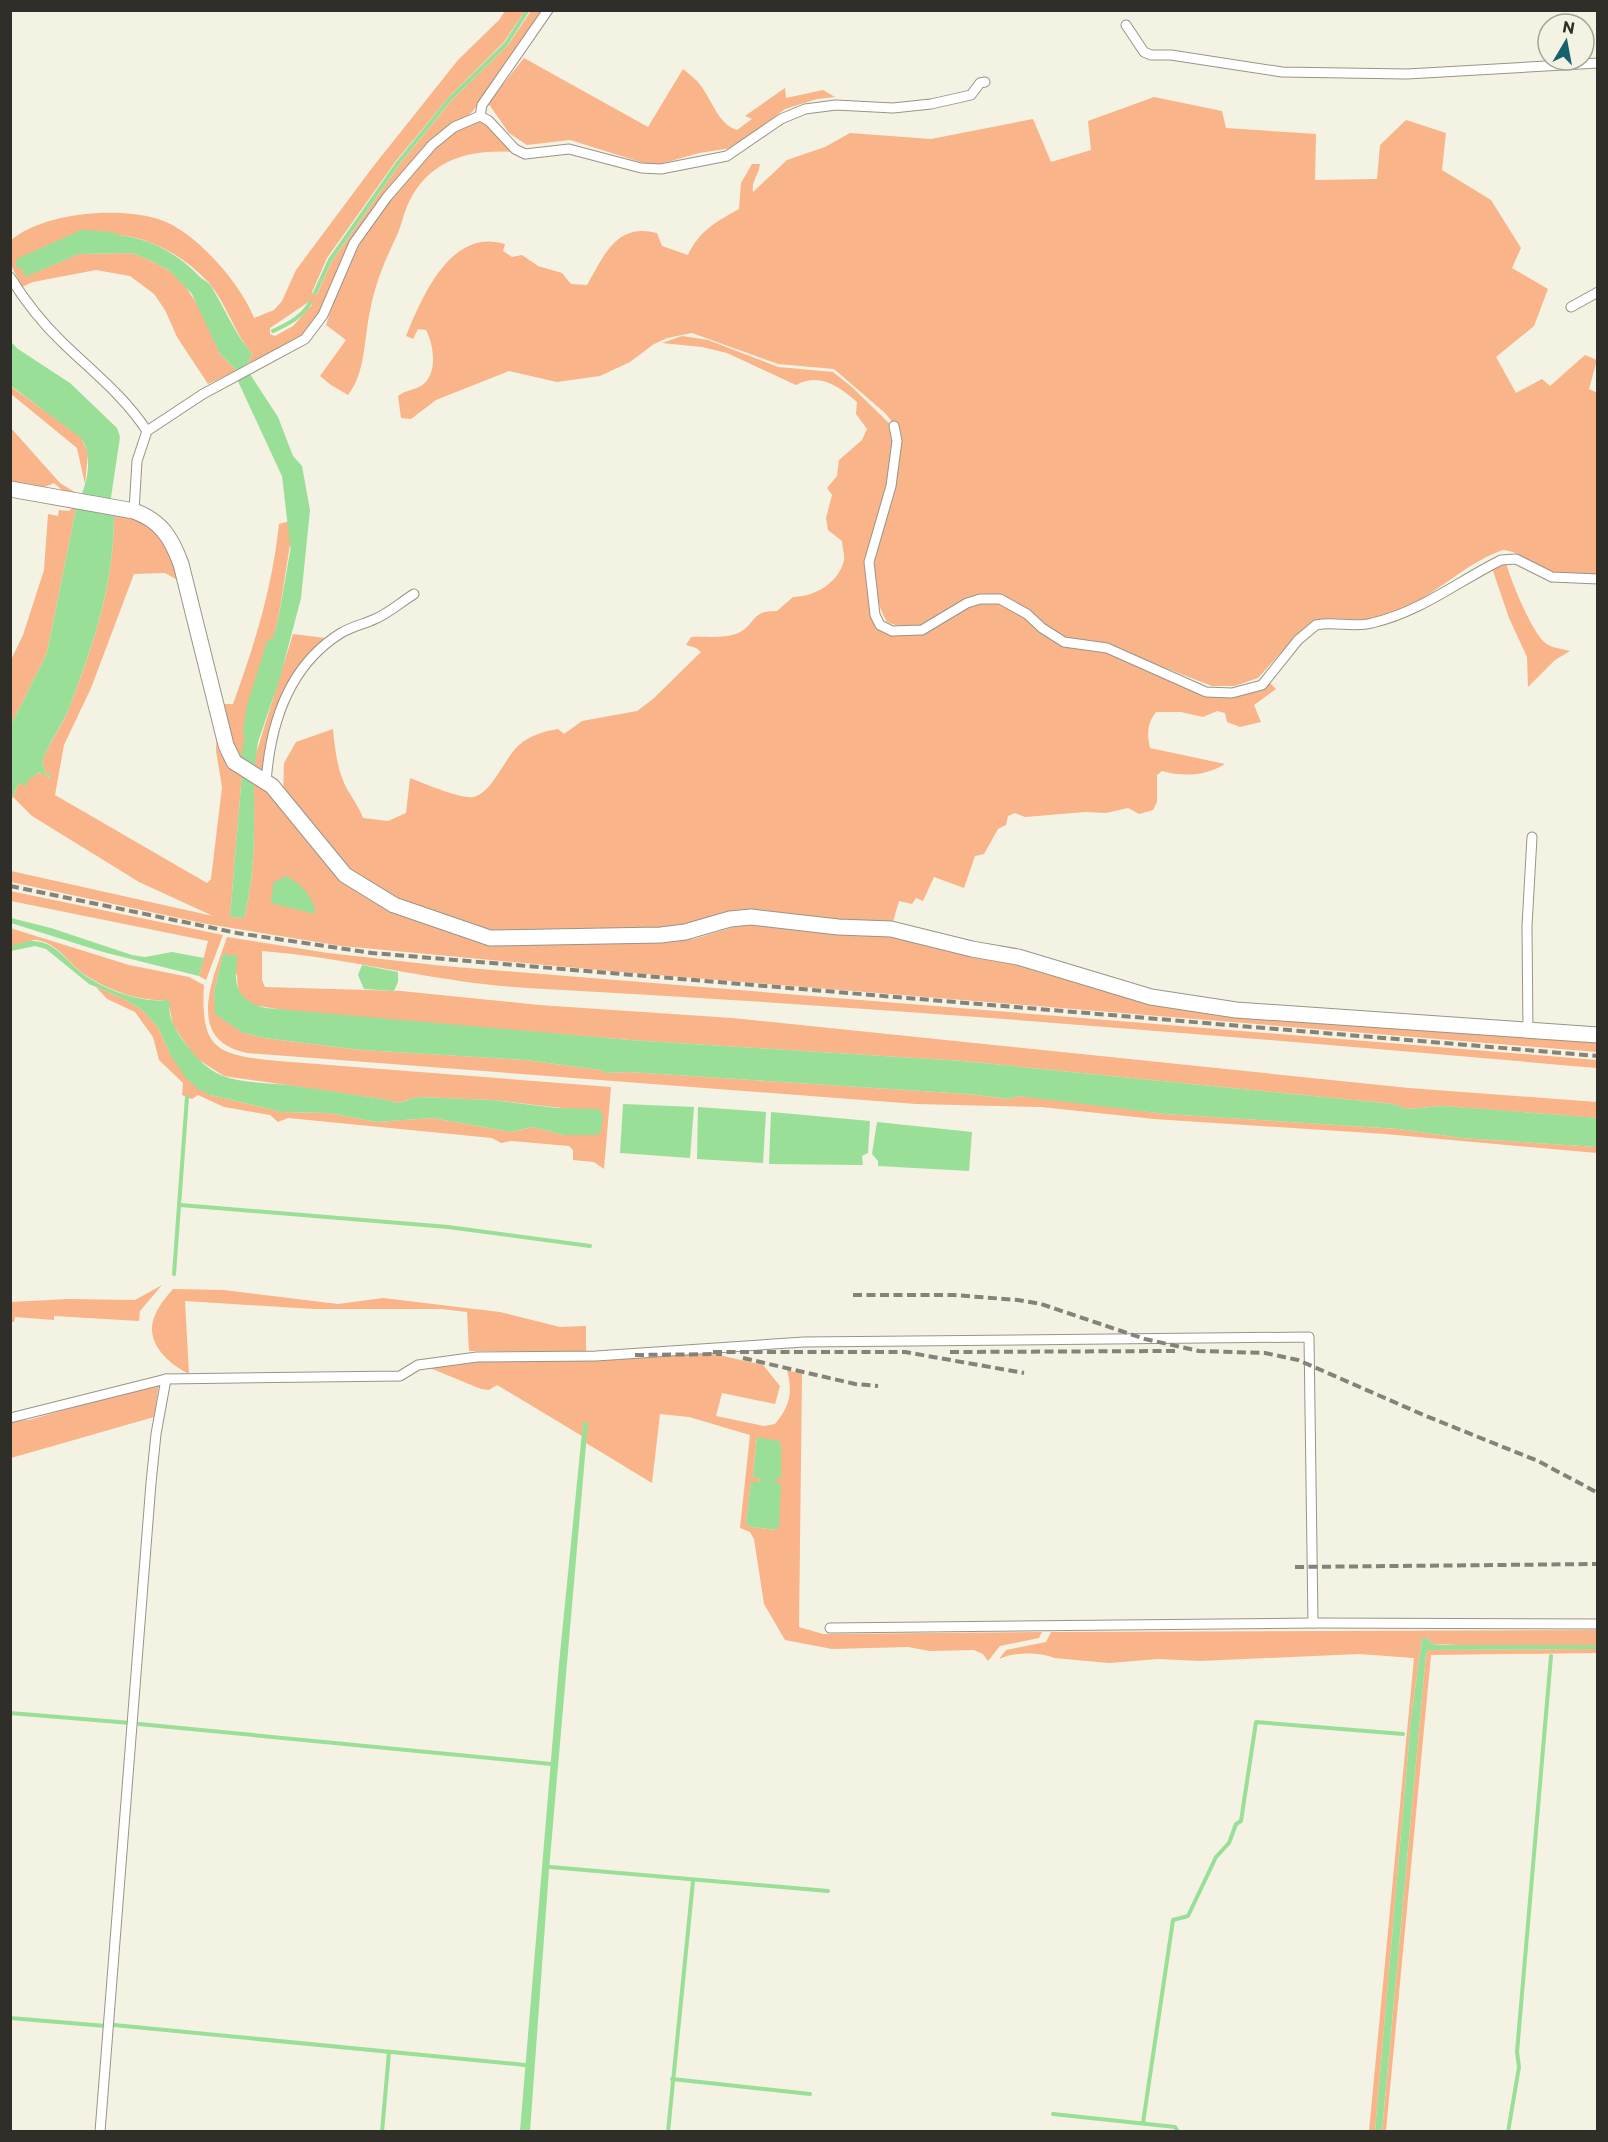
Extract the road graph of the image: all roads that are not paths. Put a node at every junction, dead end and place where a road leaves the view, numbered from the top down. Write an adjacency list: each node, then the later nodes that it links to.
1 (548, 10): 5 (street)
2 (1126, 25): 3 (street)
3 (1598, 63)
4 (985, 82): 5 (street)
5 (480, 116): 10 (street)
6 (10, 278): 10 (street)
7 (1598, 292): 8 (street)
8 (1571, 307)
9 (894, 426): 13 (street)
10 (147, 431): 12 (street)
11 (10, 489): 12 (main road)
12 (134, 511): 15 (main road)
13 (1598, 579)
14 (414, 594): 15 (street)
15 (261, 778): 17 (main road)
16 (1532, 837): 17 (street)
17 (1528, 1032): 18 (main road)
18 (1598, 1035)
19 (166, 1379): 20 (street); 21 (street); 24 (street)
20 (10, 1418)
21 (1313, 1623): 22 (street); 23 (street)
22 (1598, 1624)
23 (830, 1628)
24 (100, 2132)

